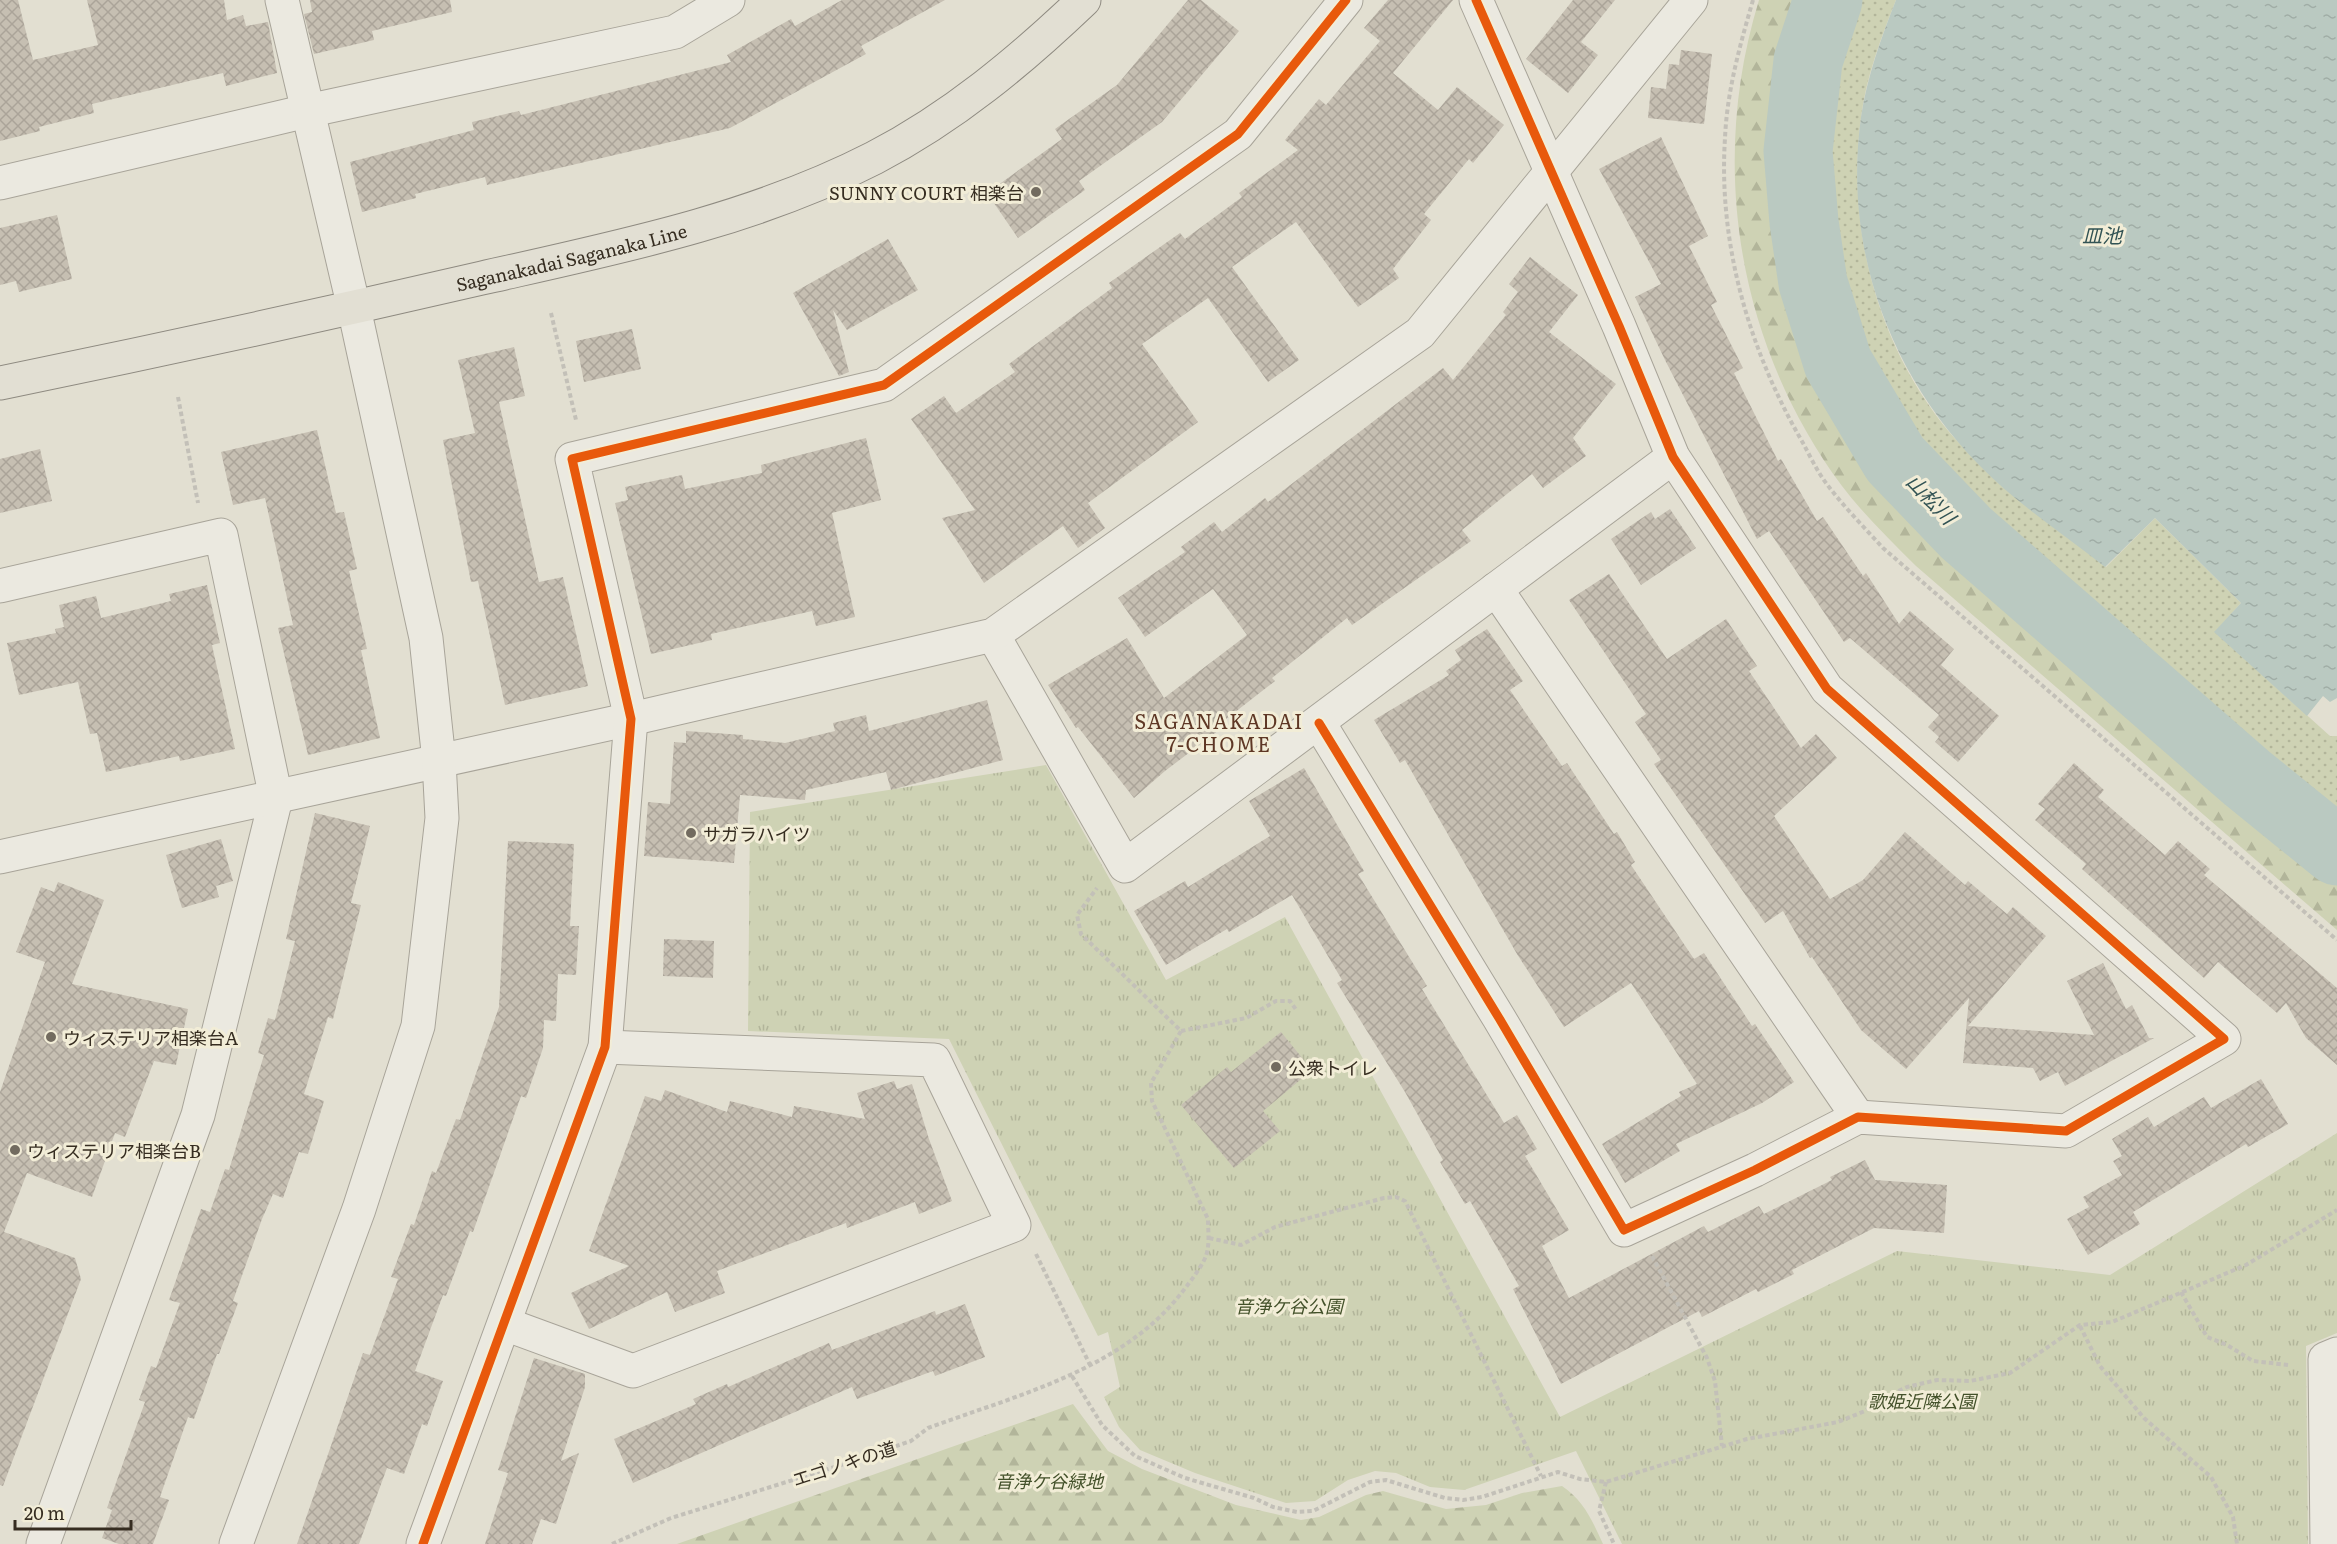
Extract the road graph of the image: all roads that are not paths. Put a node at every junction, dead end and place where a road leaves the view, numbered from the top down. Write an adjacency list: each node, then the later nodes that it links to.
1 (282, 0): 7 (street)
2 (728, 0): 7 (street)
3 (1084, 0): 10 (main road, Saganakadai Saganaka Line)
4 (1346, 0): 16 (street)
5 (1476, 0): 8 (street)
6 (1690, 0): 8 (street)
7 (306, 111): 9 (street); 10 (street)
8 (1551, 169): 12 (street); 15 (street)
9 (0, 183)
10 (354, 308): 11 (main road, Saganakadai Saganaka Line); 18 (street)
11 (0, 383)
12 (1673, 457): 14 (street); 22 (street)
13 (0, 586): 19 (street)
14 (1496, 589): 17 (street); 22 (street)
15 (993, 634): 16 (street); 17 (street)
16 (631, 719): 18 (street); 21 (street)
17 (1319, 723): 22 (street)
18 (439, 761): 19 (street); 26 (street)
19 (276, 798): 20 (street); 25 (street)
20 (2, 862)
21 (605, 1047): 23 (street); 23 (street)
22 (1858, 1117)
23 (505, 1324): 27 (street)
24 (2331, 1360): 28 (street)
25 (43, 1544)
26 (236, 1544)
27 (423, 1544)
28 (2327, 1544)

